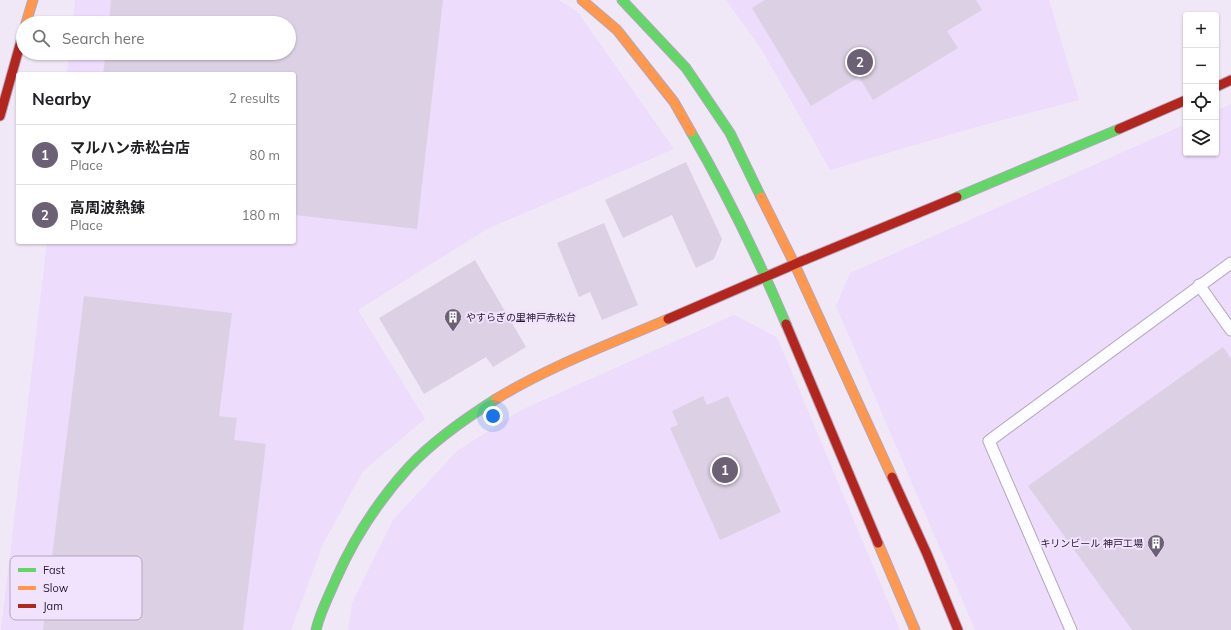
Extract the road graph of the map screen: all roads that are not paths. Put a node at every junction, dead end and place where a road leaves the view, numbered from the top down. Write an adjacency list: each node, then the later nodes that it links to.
1 (33, 0): 4 (street)
2 (582, 0): 12 (street)
3 (622, 0): 10 (street)
4 (28, 16)
5 (16, 59): 9 (street)
6 (1231, 80): 7 (street)
7 (1219, 86)
8 (1183, 101): 10 (street)
9 (0, 116)
10 (794, 263): 12 (street); 17 (street)
11 (1231, 263): 13 (lane)
12 (765, 275): 15 (street); 16 (street)
13 (1199, 286): 14 (lane); 18 (lane)
14 (1231, 330)
15 (316, 630)
16 (915, 630)
17 (958, 630)
18 (1071, 630)

